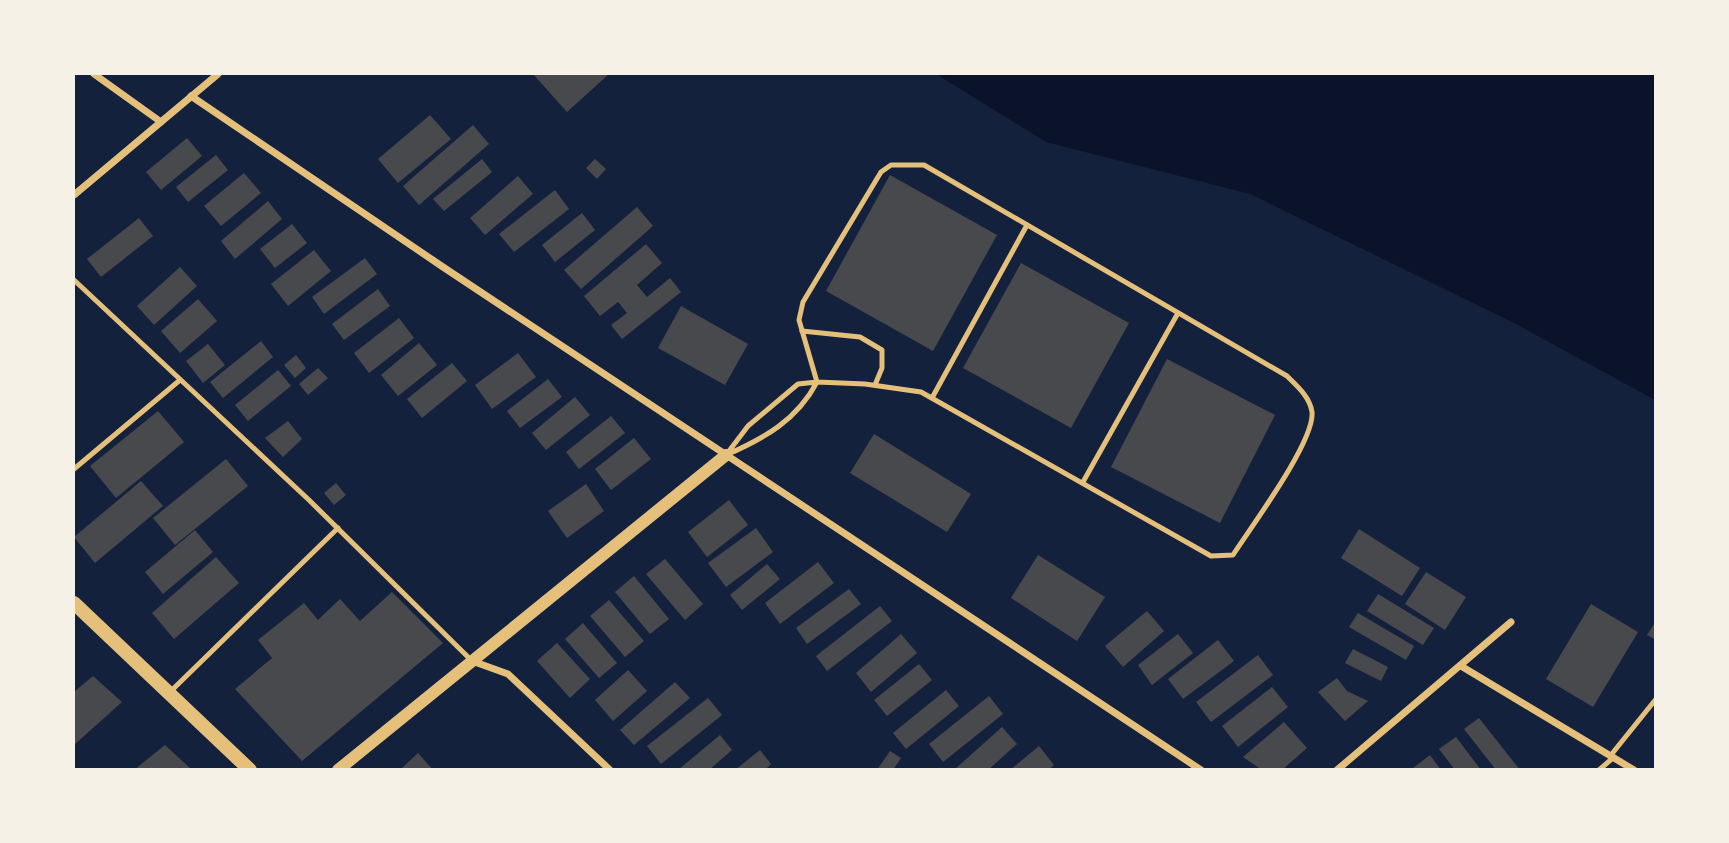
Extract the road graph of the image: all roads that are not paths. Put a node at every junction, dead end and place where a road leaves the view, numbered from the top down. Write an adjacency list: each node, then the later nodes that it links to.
1 (94, 74): 4 (street)
2 (218, 74): 3 (street)
3 (191, 96): 4 (street); 14 (street)
4 (161, 122): 5 (street)
5 (74, 195)
6 (1027, 225): 8 (lane); 9 (lane); 13 (lane)
7 (74, 280): 10 (lane)
8 (1178, 313): 16 (lane); 16 (lane)
9 (802, 331): 11 (lane); 12 (lane)
10 (180, 380): 15 (lane); 17 (lane)
11 (817, 382): 12 (lane); 14 (lane); 14 (lane)
12 (875, 385): 13 (lane)
13 (932, 398): 16 (lane)
14 (726, 455): 20 (street); 28 (street)
15 (74, 469)
16 (1083, 482)
17 (338, 527): 20 (lane); 22 (lane)
18 (74, 603): 22 (main road)
19 (1511, 622): 21 (street)
20 (471, 660): 26 (street); 27 (street)
21 (1461, 666): 24 (street); 29 (street)
22 (169, 693): 25 (main road)
23 (1656, 699): 24 (lane)
24 (1613, 756): 30 (lane); 31 (street)
25 (250, 769)
26 (338, 769)
27 (610, 769)
28 (1200, 769)
29 (1337, 769)
30 (1599, 769)
31 (1634, 769)

